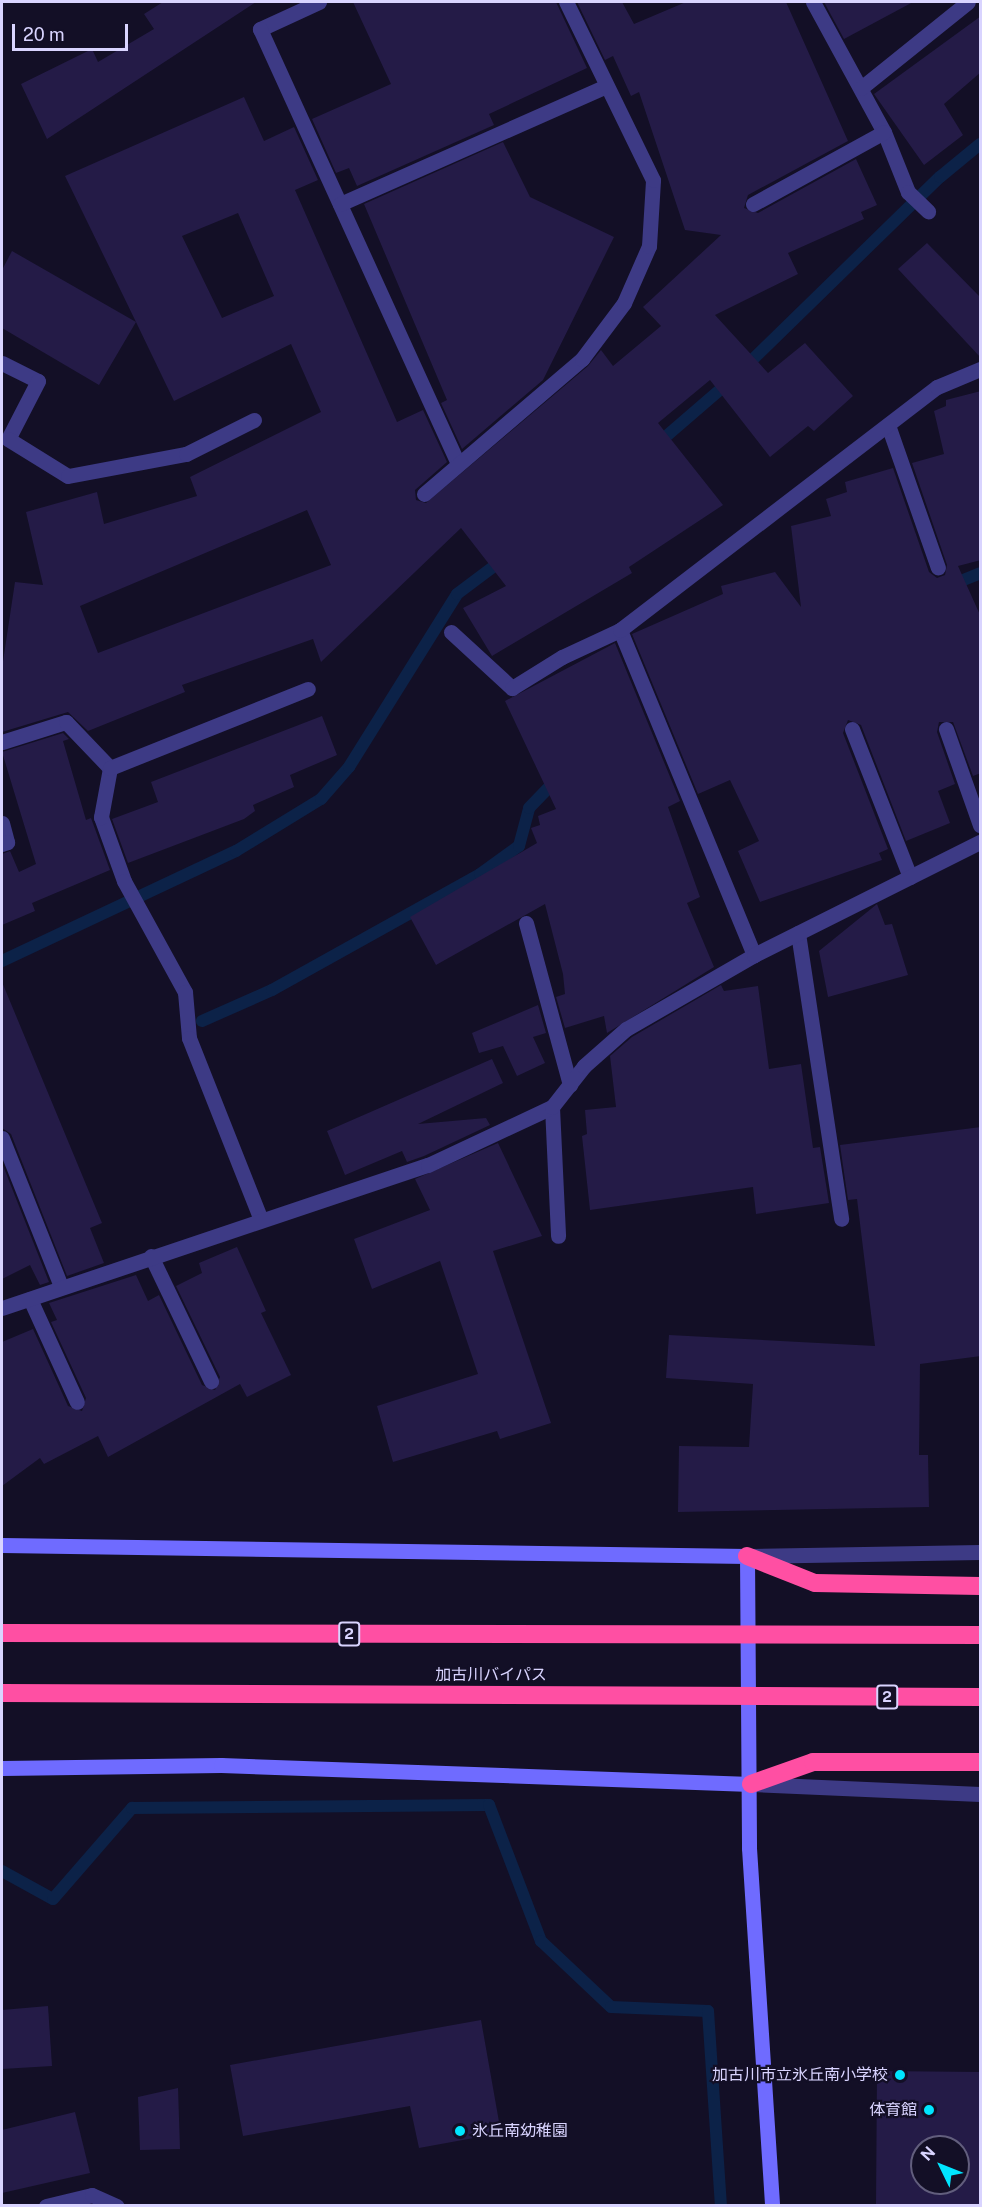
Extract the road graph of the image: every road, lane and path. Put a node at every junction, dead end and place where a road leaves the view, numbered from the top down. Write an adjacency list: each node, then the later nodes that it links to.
1 (319, 2): 8 (street)
2 (566, 2): 5 (street)
3 (813, 2): 6 (street)
4 (968, 2): 6 (street)
5 (606, 86): 8 (street); 15 (street)
6 (861, 88): 7 (street)
7 (884, 132): 9 (street); 10 (street)
8 (340, 204): 15 (street)
9 (753, 204)
10 (928, 211)
11 (2, 363): 13 (street)
12 (981, 369): 14 (street)
13 (254, 420)
14 (888, 425): 17 (street); 18 (street)
15 (458, 463): 16 (street)
16 (424, 494)
17 (938, 568)
18 (620, 630): 19 (street); 32 (street)
19 (451, 632)
20 (308, 689): 24 (street)
21 (852, 729): 29 (street)
22 (946, 729): 26 (street)
23 (2, 742): 24 (street)
24 (110, 768): 37 (street)
25 (2, 823): 28 (street)
26 (981, 825)
27 (981, 842): 29 (street)
28 (2, 844)
29 (910, 877): 31 (street)
30 (526, 923): 33 (street)
31 (798, 933): 32 (street); 36 (street)
32 (754, 955): 33 (street)
33 (570, 1085): 34 (street)
34 (552, 1107): 37 (street); 38 (street)
35 (2, 1138): 40 (street)
36 (841, 1219)
37 (261, 1220): 39 (street)
38 (558, 1236)
39 (151, 1256): 40 (street); 43 (street)
40 (61, 1286): 41 (street)
41 (30, 1299): 42 (street); 44 (street)
42 (2, 1308)
43 (211, 1382)
44 (77, 1402)
45 (2, 1545): 47 (street)
46 (981, 1552): 47 (street)
47 (747, 1556): 48 (highway); 55 (street)
48 (981, 1586)
49 (2, 1633): 50 (highway, 2)
50 (981, 1635)
51 (2, 1693): 52 (highway, 加古川バイパス / 2)
52 (981, 1697)
53 (981, 1762): 55 (highway)
54 (2, 1768): 55 (street)
55 (751, 1784): 56 (street); 59 (street)
56 (981, 1794)
57 (46, 2205): 58 (street)
58 (117, 2205)
59 (772, 2205)

